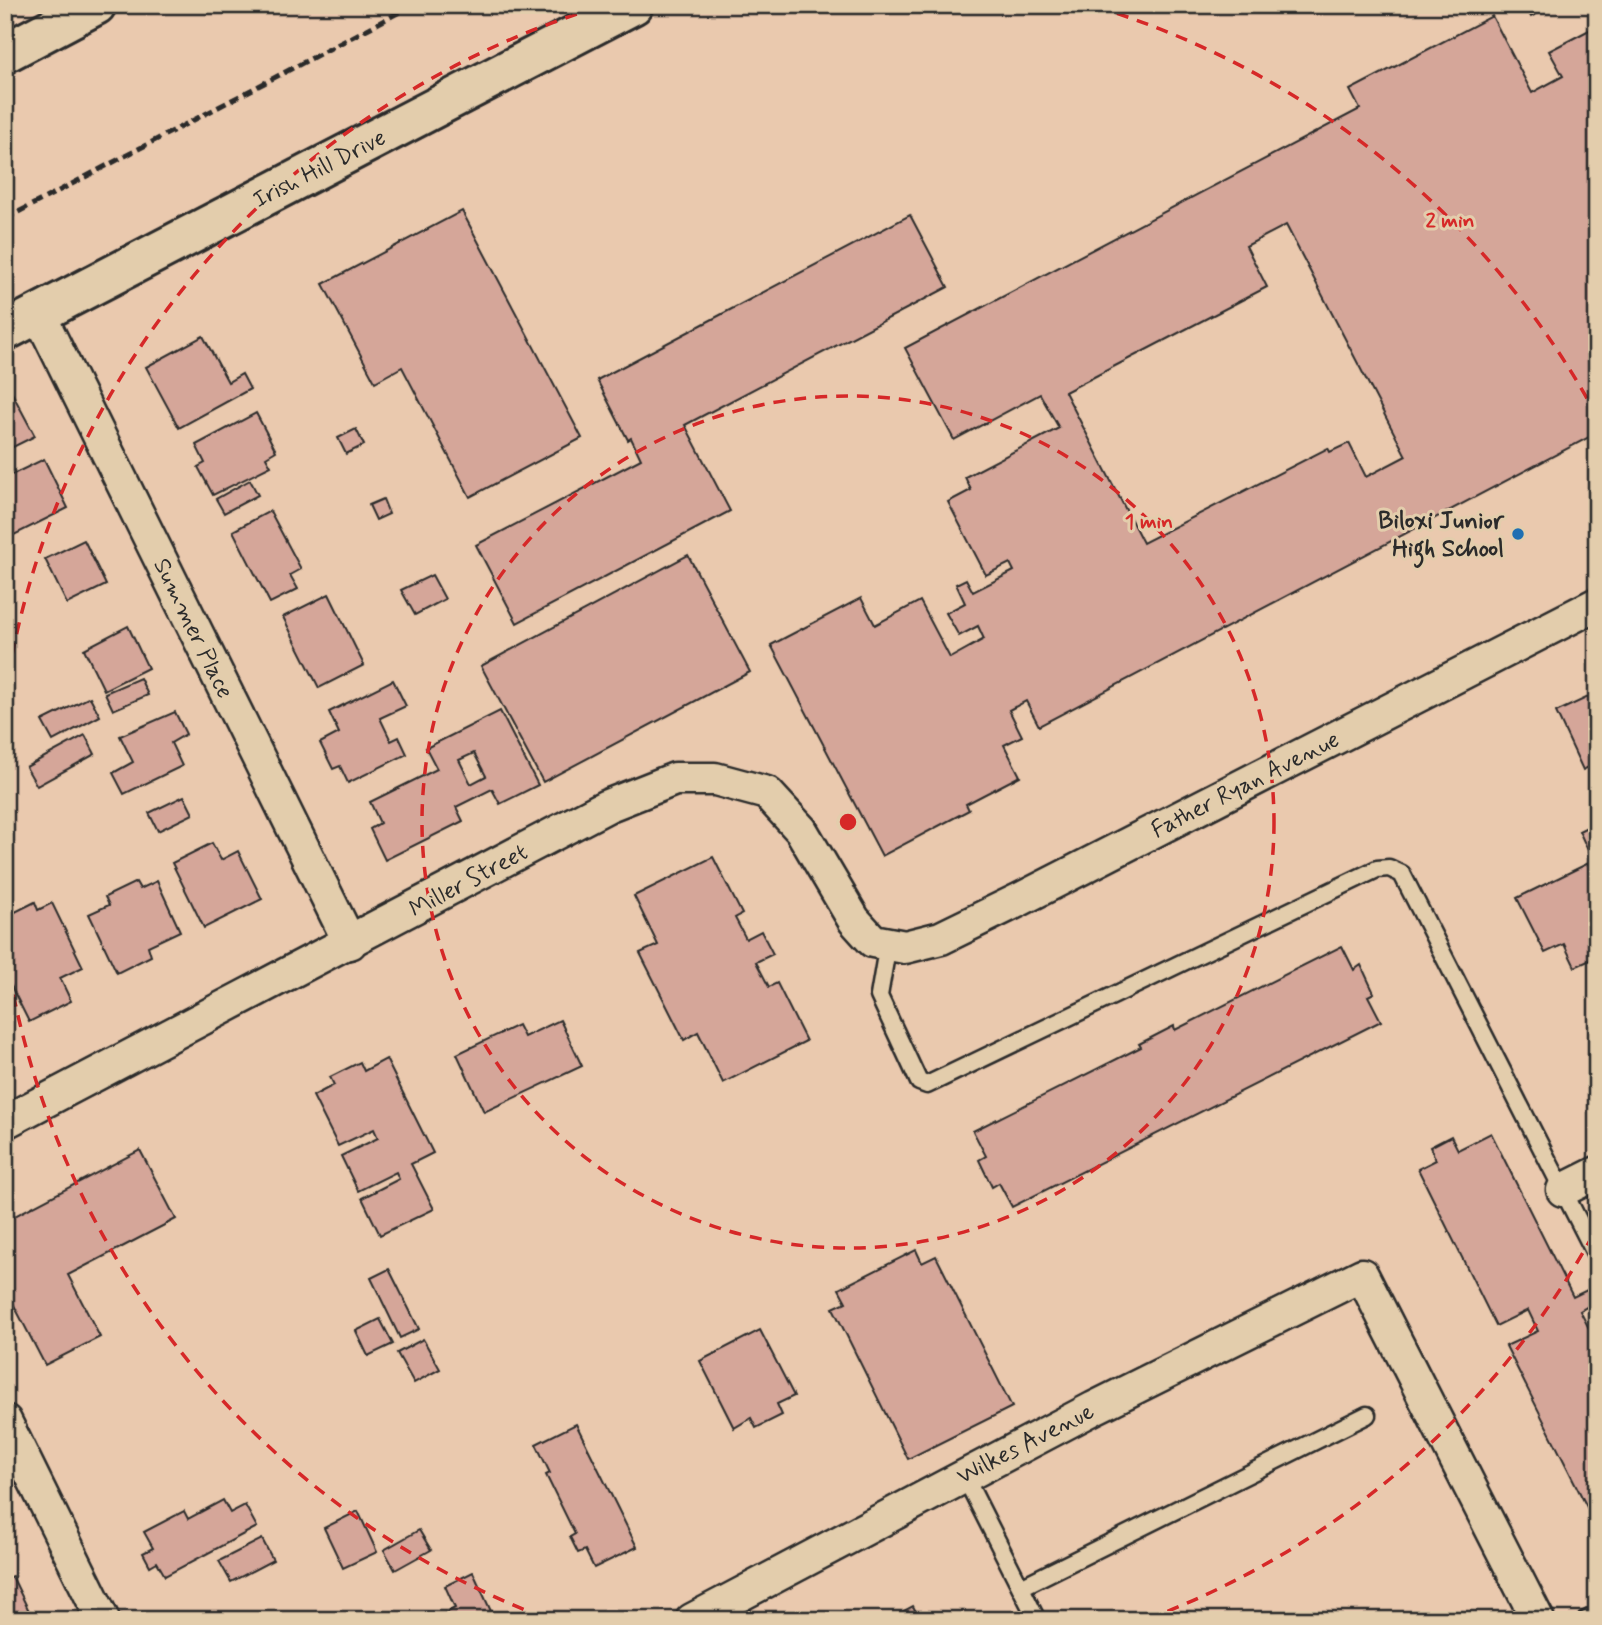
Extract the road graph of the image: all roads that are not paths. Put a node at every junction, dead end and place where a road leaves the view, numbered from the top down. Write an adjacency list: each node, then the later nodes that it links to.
1 (96, 5): 3 (main road)
2 (633, 5): 4 (main road, Irish Hill Drive)
3 (5, 53)
4 (39, 314): 5 (main road, Irish Hill Drive); 7 (street, Summer Place)
5 (5, 331)
6 (1597, 604): 8 (street, Father Ryan Avenue)
7 (350, 943): 8 (street, Miller Street); 9 (street, Miller Street)
8 (888, 943): 11 (lane)
9 (5, 1122)
10 (1597, 1173): 11 (street)
11 (1563, 1190): 12 (lane)
12 (1597, 1257)
13 (1367, 1415): 16 (lane)
14 (5, 1421): 18 (street)
15 (964, 1475): 16 (lane); 19 (street, Wilkes Avenue); 21 (street, Wilkes Avenue)
16 (1021, 1587): 20 (lane)
17 (1597, 1614): 22 (lane)
18 (103, 1620)
19 (692, 1620)
20 (1037, 1620)
21 (1538, 1620)
22 (1586, 1620)

